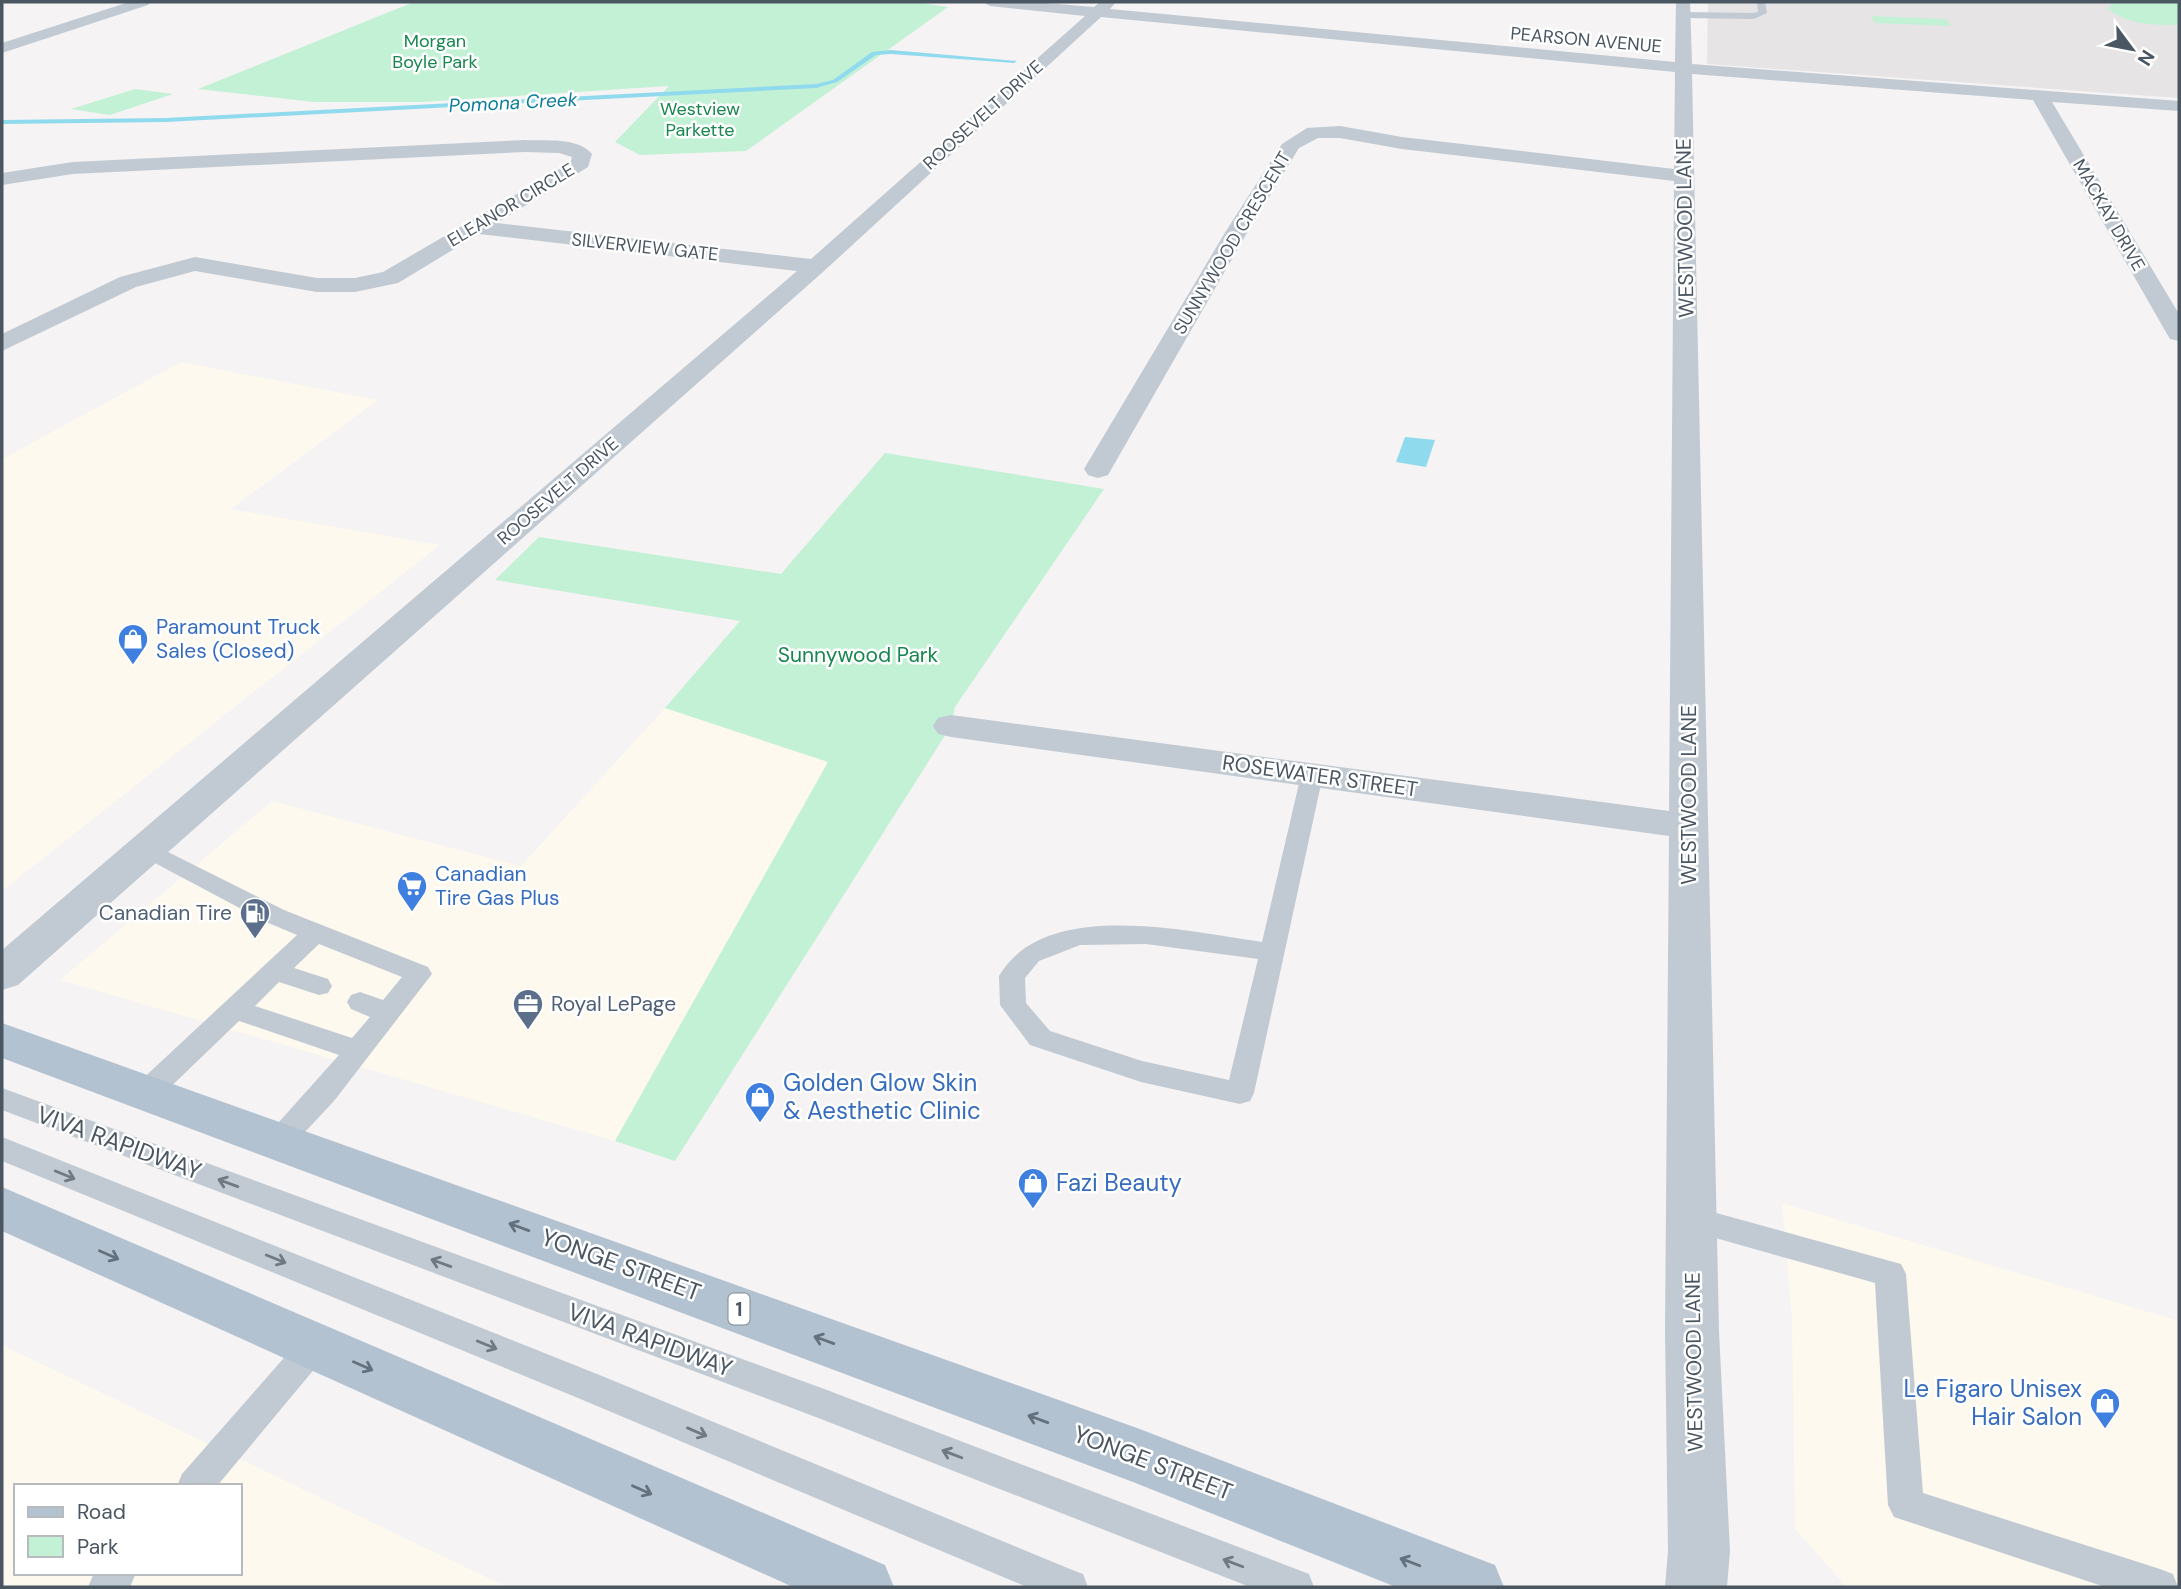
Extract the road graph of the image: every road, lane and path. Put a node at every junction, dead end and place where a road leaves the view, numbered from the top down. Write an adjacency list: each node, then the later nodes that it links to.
1 (143, 2): 6 (street)
2 (990, 2): 4 (street, PEARSON AVENUE)
3 (1762, 2): 5 (lane)
4 (1103, 7): 7 (street, PEARSON AVENUE); 13 (street, ROOSEVELT DRIVE)
5 (1683, 8): 7 (street, WESTWOOD LANE)
6 (2, 48)
7 (1681, 68): 8 (street, PEARSON AVENUE); 10 (street, WESTWOOD LANE)
8 (2039, 95): 9 (street, PEARSON AVENUE); 14 (street, MACKAY DRIVE)
9 (2179, 106)
10 (1684, 176): 16 (street, SUNNYWOOD CRESCENT); 19 (street, WESTWOOD LANE)
11 (2, 179): 12 (street, ELEANOR CIRCLE)
12 (473, 227): 13 (street, SILVERVIEW GATE); 15 (street, ELEANOR CIRCLE)
13 (816, 266): 20 (street, ROOSEVELT DRIVE)
14 (2179, 334)
15 (2, 343)
16 (1098, 469)
17 (951, 726): 18 (street, ROSEWATER STREET)
18 (1312, 775): 19 (street, ROSEWATER STREET); 22 (lane)
19 (1689, 826): 36 (street, WESTWOOD LANE)
20 (145, 849): 21 (lane); 24 (street, ROOSEVELT DRIVE)
21 (316, 932): 23 (lane); 28 (lane)
22 (1272, 952): 22 (lane)
23 (275, 971): 25 (lane); 27 (lane)
24 (2, 974)
25 (319, 986)
26 (360, 1002): 28 (lane)
27 (235, 1009): 30 (lane); 31 (lane)
28 (388, 1013): 30 (lane)
29 (2, 1040): 31 (main road, YONGE STREET / 1)
30 (358, 1051): 33 (lane)
31 (147, 1093): 33 (main road, YONGE STREET / 1)
32 (2, 1099): 41 (lane, VIVA RAPIDWAY, one-way to 32)
33 (279, 1140): 42 (main road, YONGE STREET / 1, one-way to 33)
34 (2, 1149): 40 (lane, one-way to 40)
35 (2, 1208): 37 (main road, one-way to 37)
36 (1691, 1219): 43 (street, WESTWOOD LANE); 44 (lane)
37 (315, 1345): 38 (lane); 39 (main road, one-way to 39)
38 (196, 1484)
39 (863, 1587)
40 (1070, 1587)
41 (1296, 1587)
42 (1473, 1587)
43 (1696, 1587)
44 (2160, 1587)

